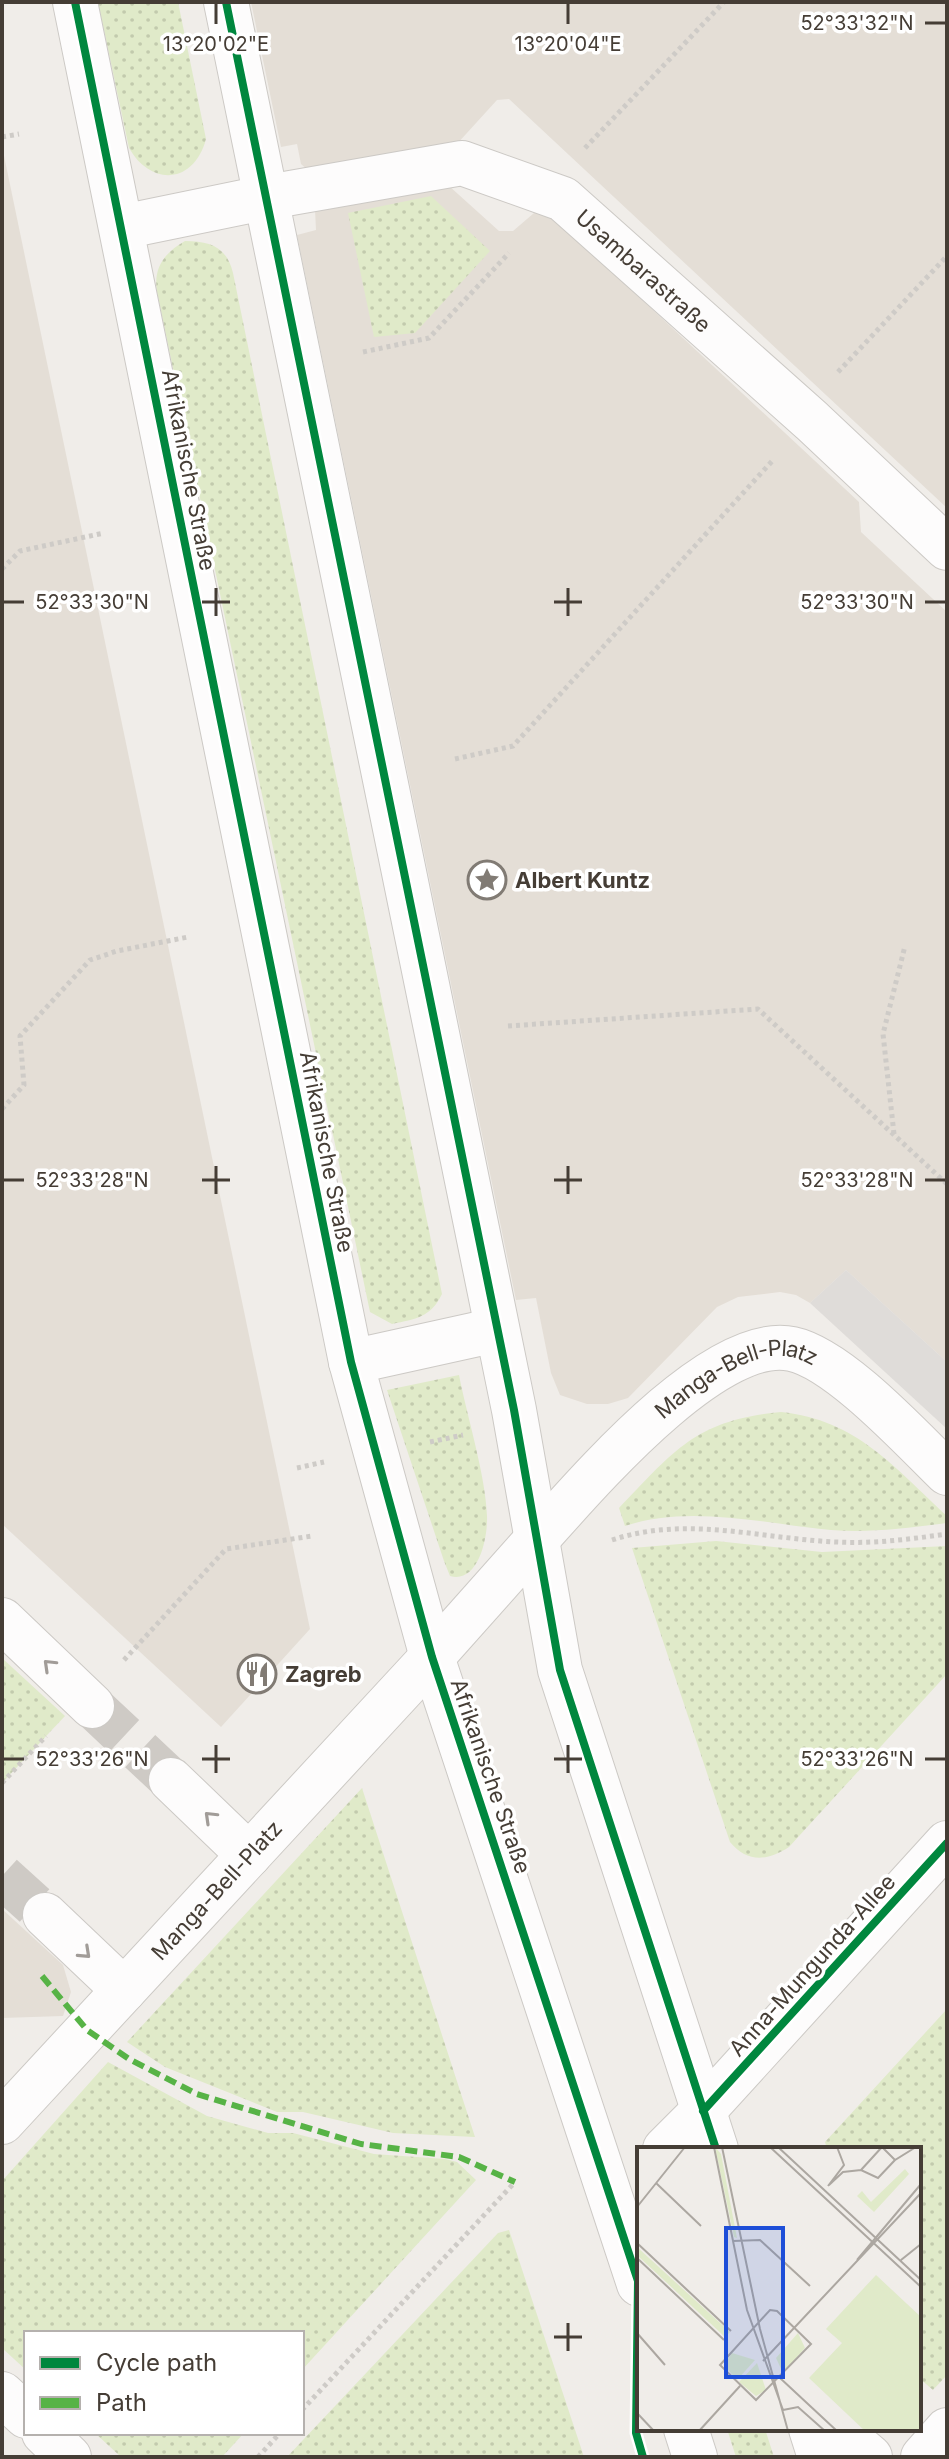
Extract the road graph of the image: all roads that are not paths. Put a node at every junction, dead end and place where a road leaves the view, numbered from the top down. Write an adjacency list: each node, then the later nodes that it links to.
1 (75, 2): 4 (street, Afrikanische Straße)
2 (226, 2): 3 (street)
3 (268, 197): 4 (street); 5 (street, Usambarastraße); 6 (street)
4 (122, 227): 7 (street, Afrikanische Straße)
5 (947, 548)
6 (496, 1330): 7 (street); 9 (street)
7 (351, 1362): 11 (street, Afrikanische Straße)
8 (947, 1473): 9 (street, Manga-Bell-Platz)
9 (537, 1539): 11 (street, Afrikanische Straße); 19 (street)
10 (2, 1620): 12 (street, one-way to 10)
11 (432, 1657): 15 (street, Manga-Bell-Platz); 21 (street, Afrikanische Straße)
12 (92, 1706)
13 (171, 1780): 15 (street, one-way to 13)
14 (947, 1843): 19 (street, Anna-Mungunda-Allee)
15 (249, 1855): 17 (street, Manga-Bell-Platz)
16 (45, 1915): 17 (street, one-way to 17)
17 (124, 1990): 18 (street, Manga-Bell-Platz)
18 (2, 2122)
19 (710, 2130): 20 (street)
20 (670, 2147)
21 (626, 2189): 22 (street, Afrikanische Straße)
22 (637, 2269)
23 (2, 2394): 24 (street)
24 (24, 2414)
25 (947, 2430): 34 (street)
26 (687, 2431): 31 (street)
27 (812, 2431): 32 (street)
28 (839, 2431): 33 (street)
29 (46, 2435): 30 (street)
30 (69, 2457)
31 (695, 2457)
32 (820, 2457)
33 (870, 2457)
34 (923, 2457)

